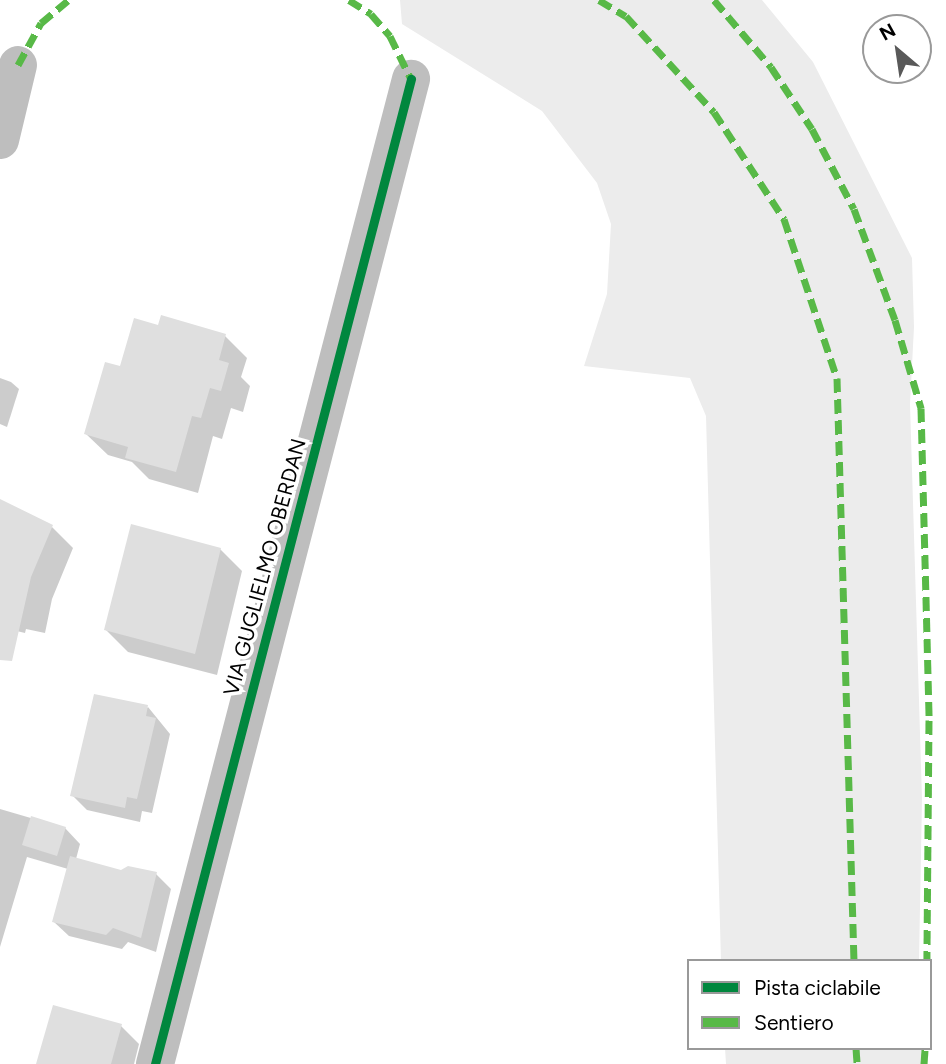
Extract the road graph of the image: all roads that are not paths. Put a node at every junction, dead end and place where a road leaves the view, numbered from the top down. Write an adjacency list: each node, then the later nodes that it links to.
1 (18, 65): 3 (street)
2 (411, 79): 4 (street, VIA GUGLIELMO OBERDAN)
3 (0, 140)
4 (155, 1064)

